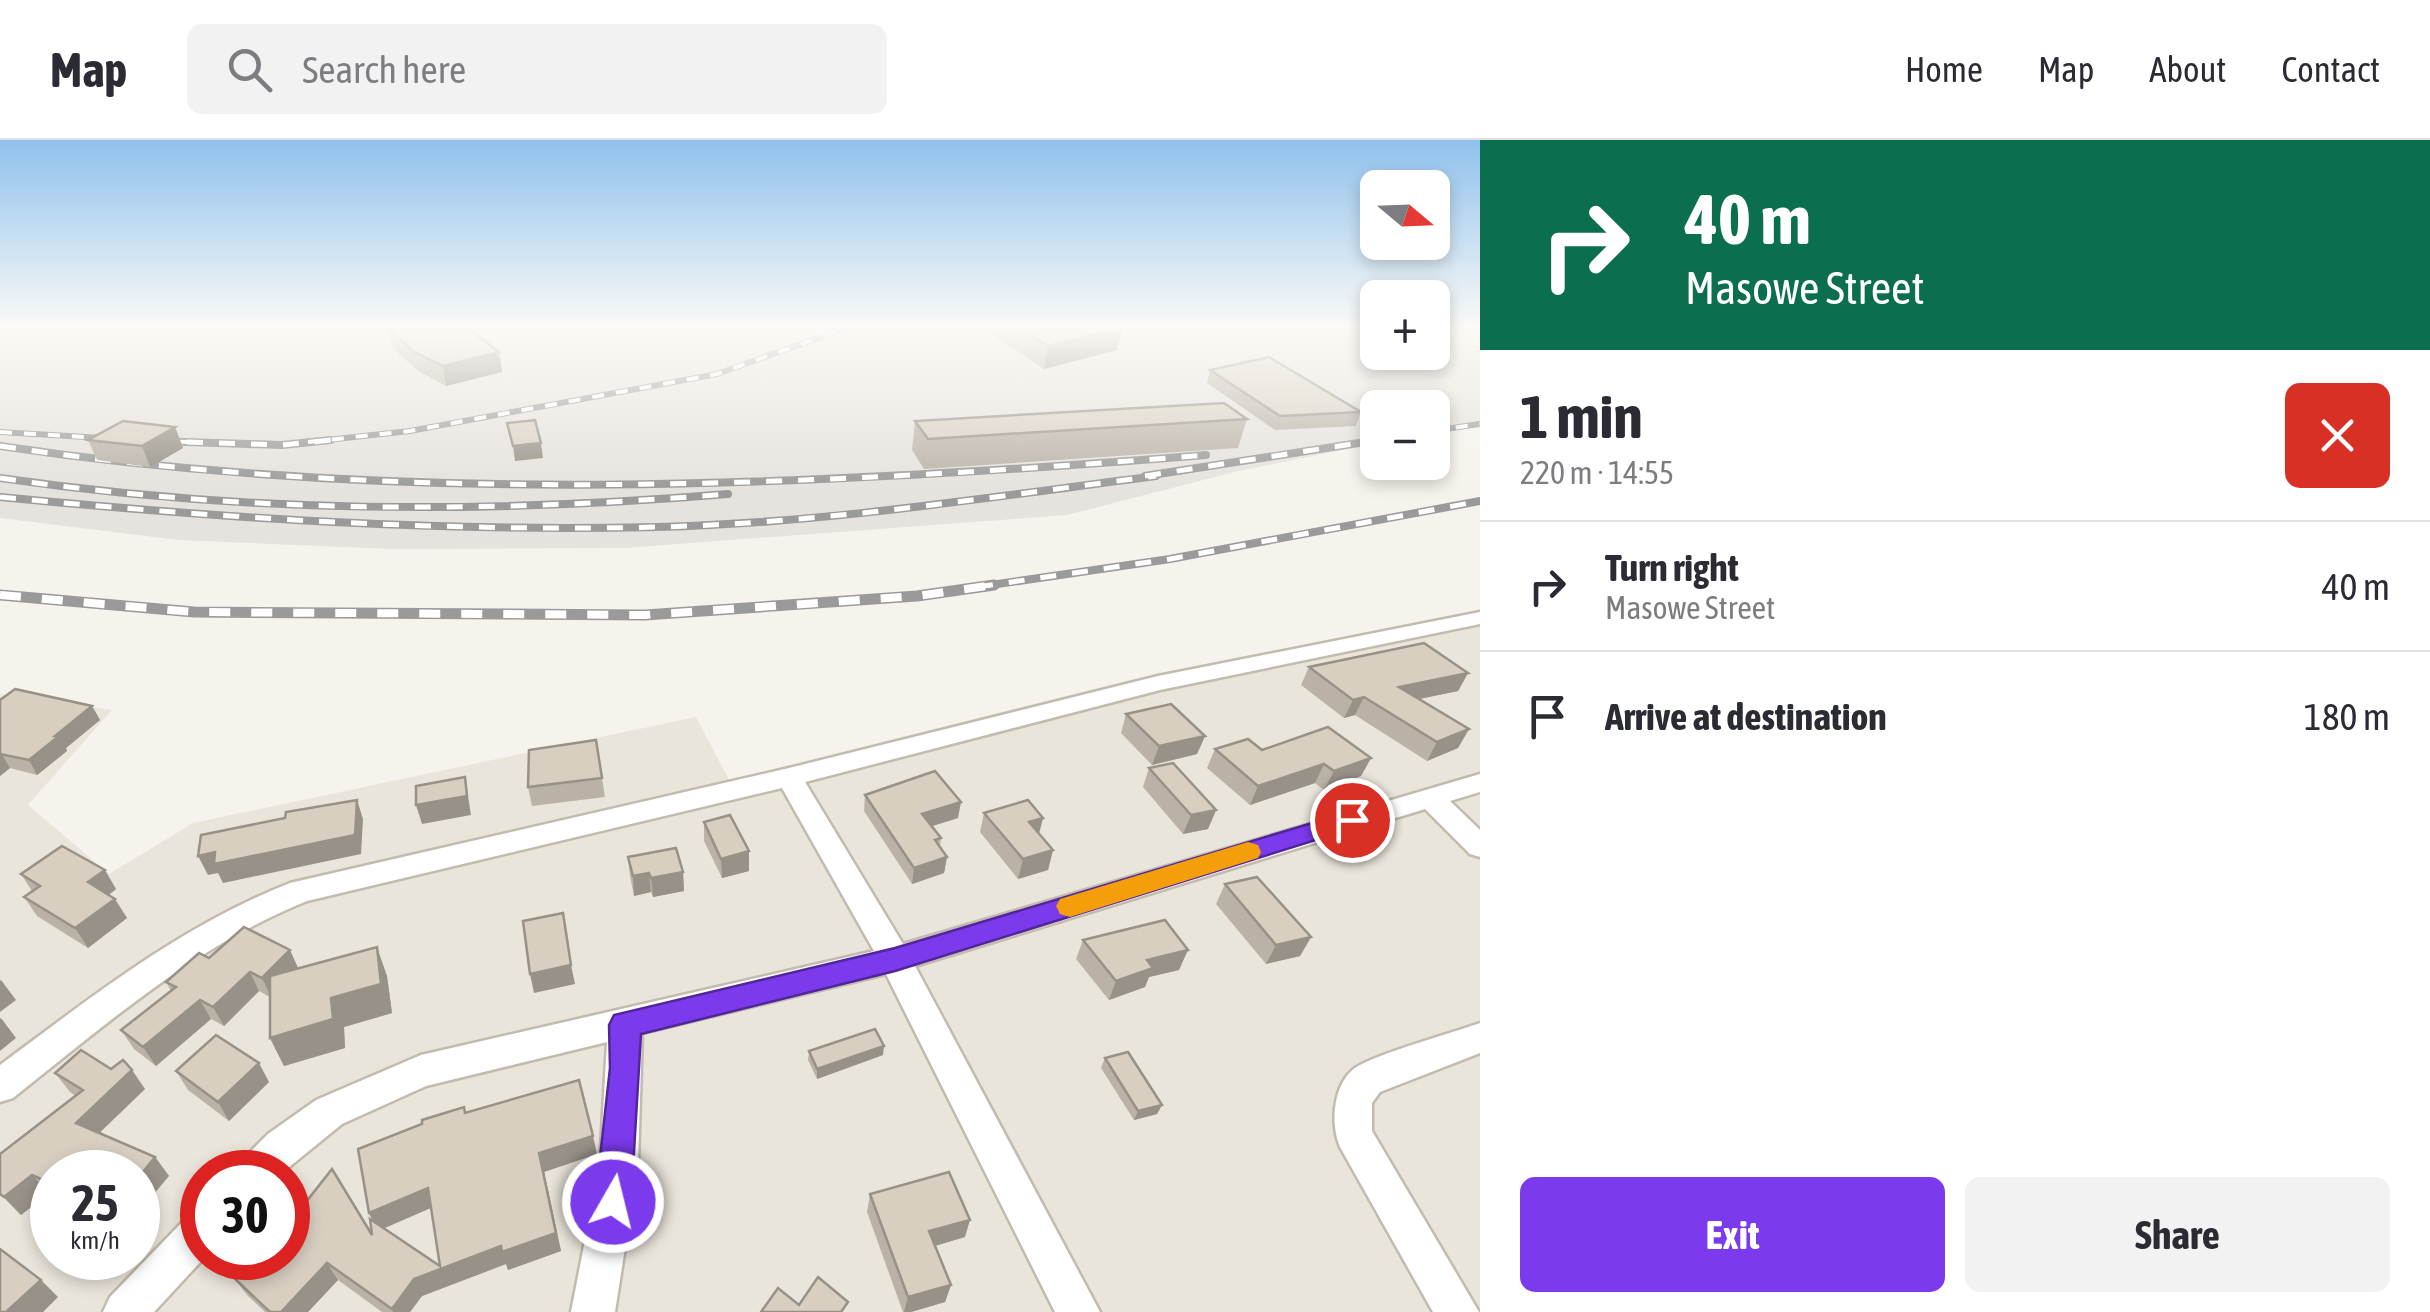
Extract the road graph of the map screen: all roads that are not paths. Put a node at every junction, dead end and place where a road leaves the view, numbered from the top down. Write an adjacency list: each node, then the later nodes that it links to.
1 (1480, 618): 2 (street)
2 (790, 777): 6 (street); 9 (street)
3 (1480, 783): 4 (street)
4 (1429, 797): 5 (street); 6 (street)
5 (1480, 848)
6 (895, 960): 7 (street); 14 (street)
7 (625, 1025): 10 (street); 13 (street)
8 (1480, 1038): 15 (street)
9 (0, 1086)
10 (277, 1150)
11 (180, 1255): 12 (street)
12 (132, 1310)
13 (592, 1312)
14 (1078, 1312)
15 (1457, 1312)

